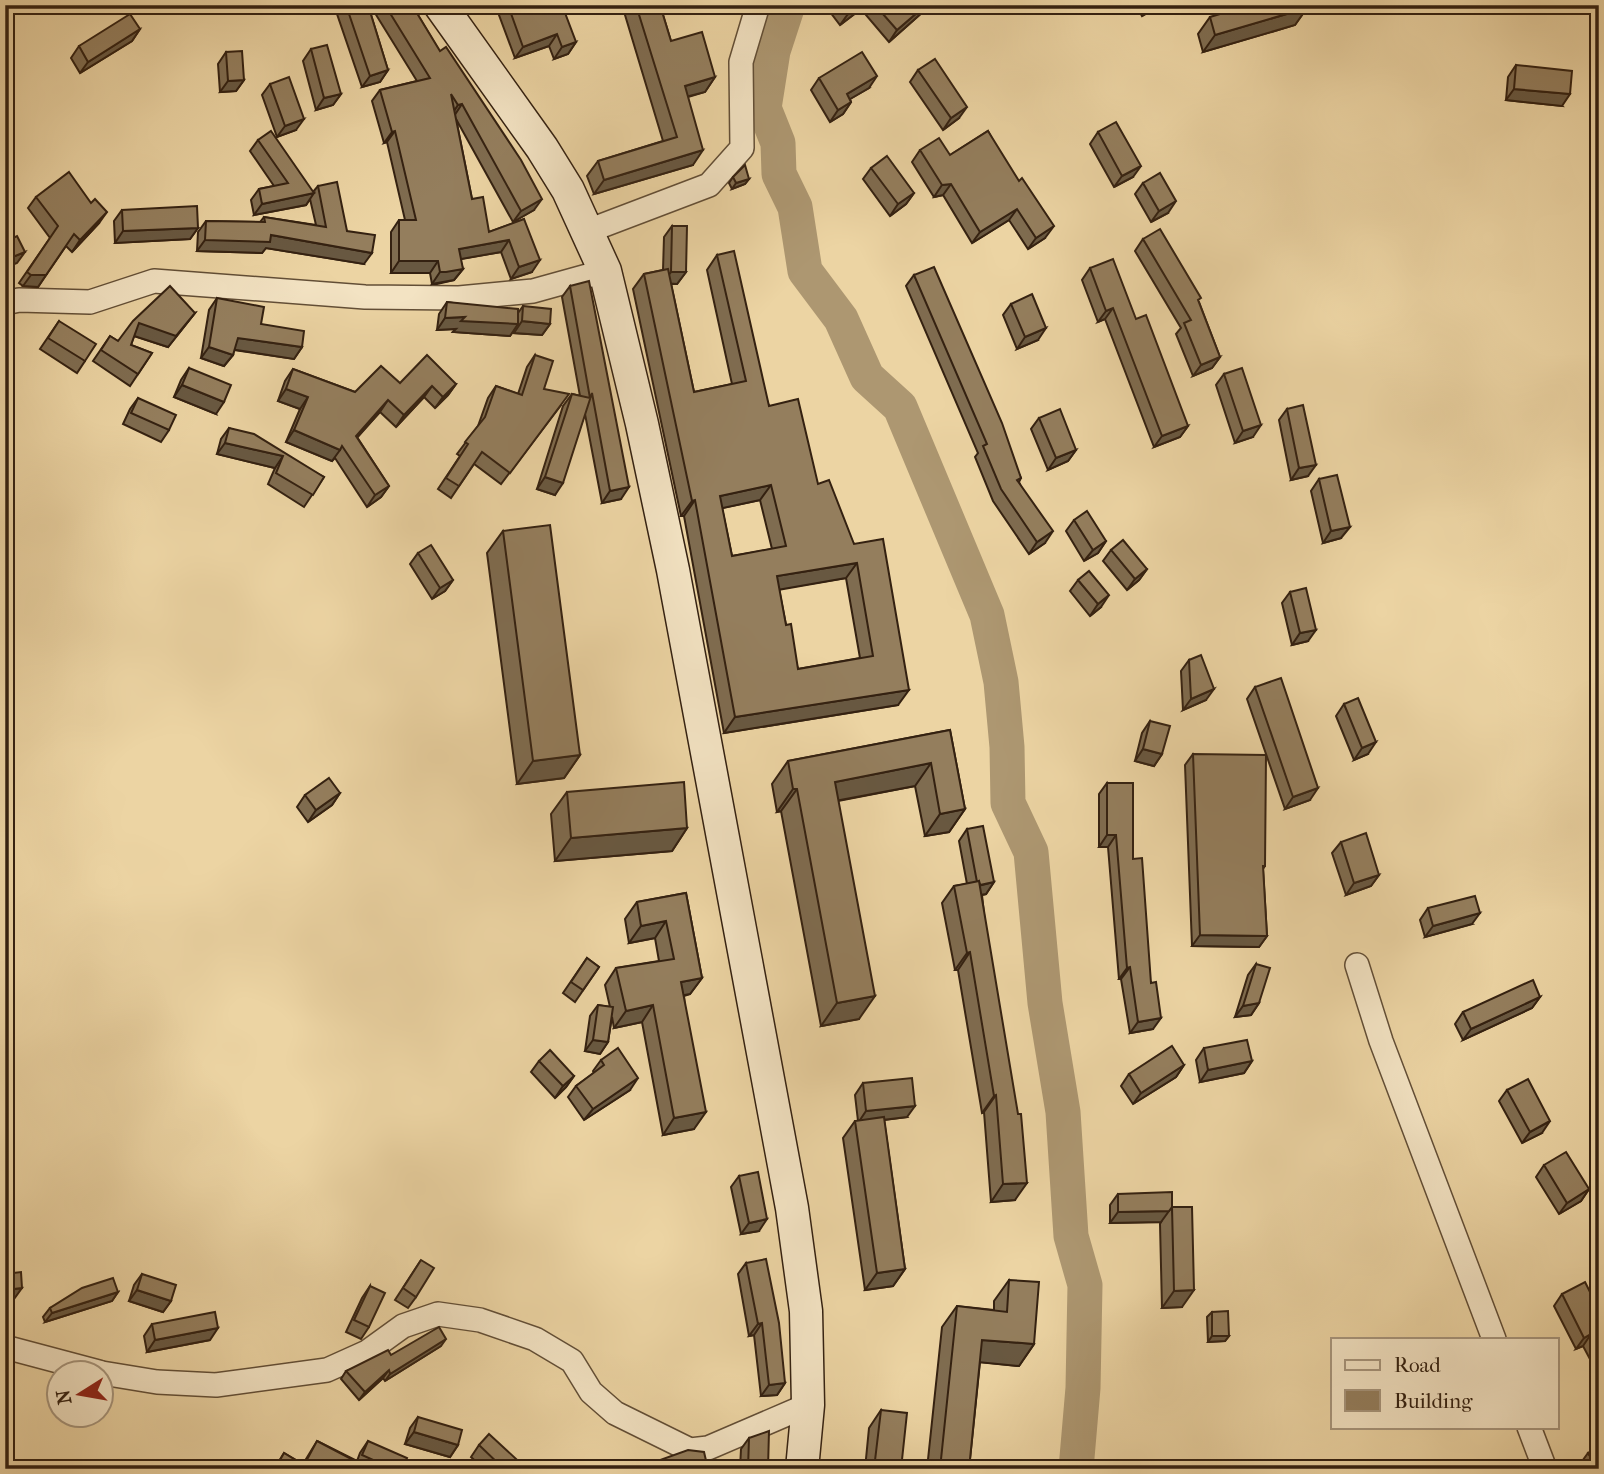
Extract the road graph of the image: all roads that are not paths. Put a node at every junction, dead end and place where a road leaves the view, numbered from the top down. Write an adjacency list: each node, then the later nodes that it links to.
1 (440, 5): 3 (street)
2 (758, 5): 3 (street)
3 (597, 252): 4 (street); 10 (street)
4 (5, 303)
5 (1357, 965): 6 (street)
6 (1494, 1338)
7 (5, 1348): 8 (street)
8 (46, 1359)
9 (116, 1376): 10 (street)
10 (808, 1405): 12 (street)
11 (1529, 1428): 13 (street)
12 (802, 1469)
13 (1545, 1469)

